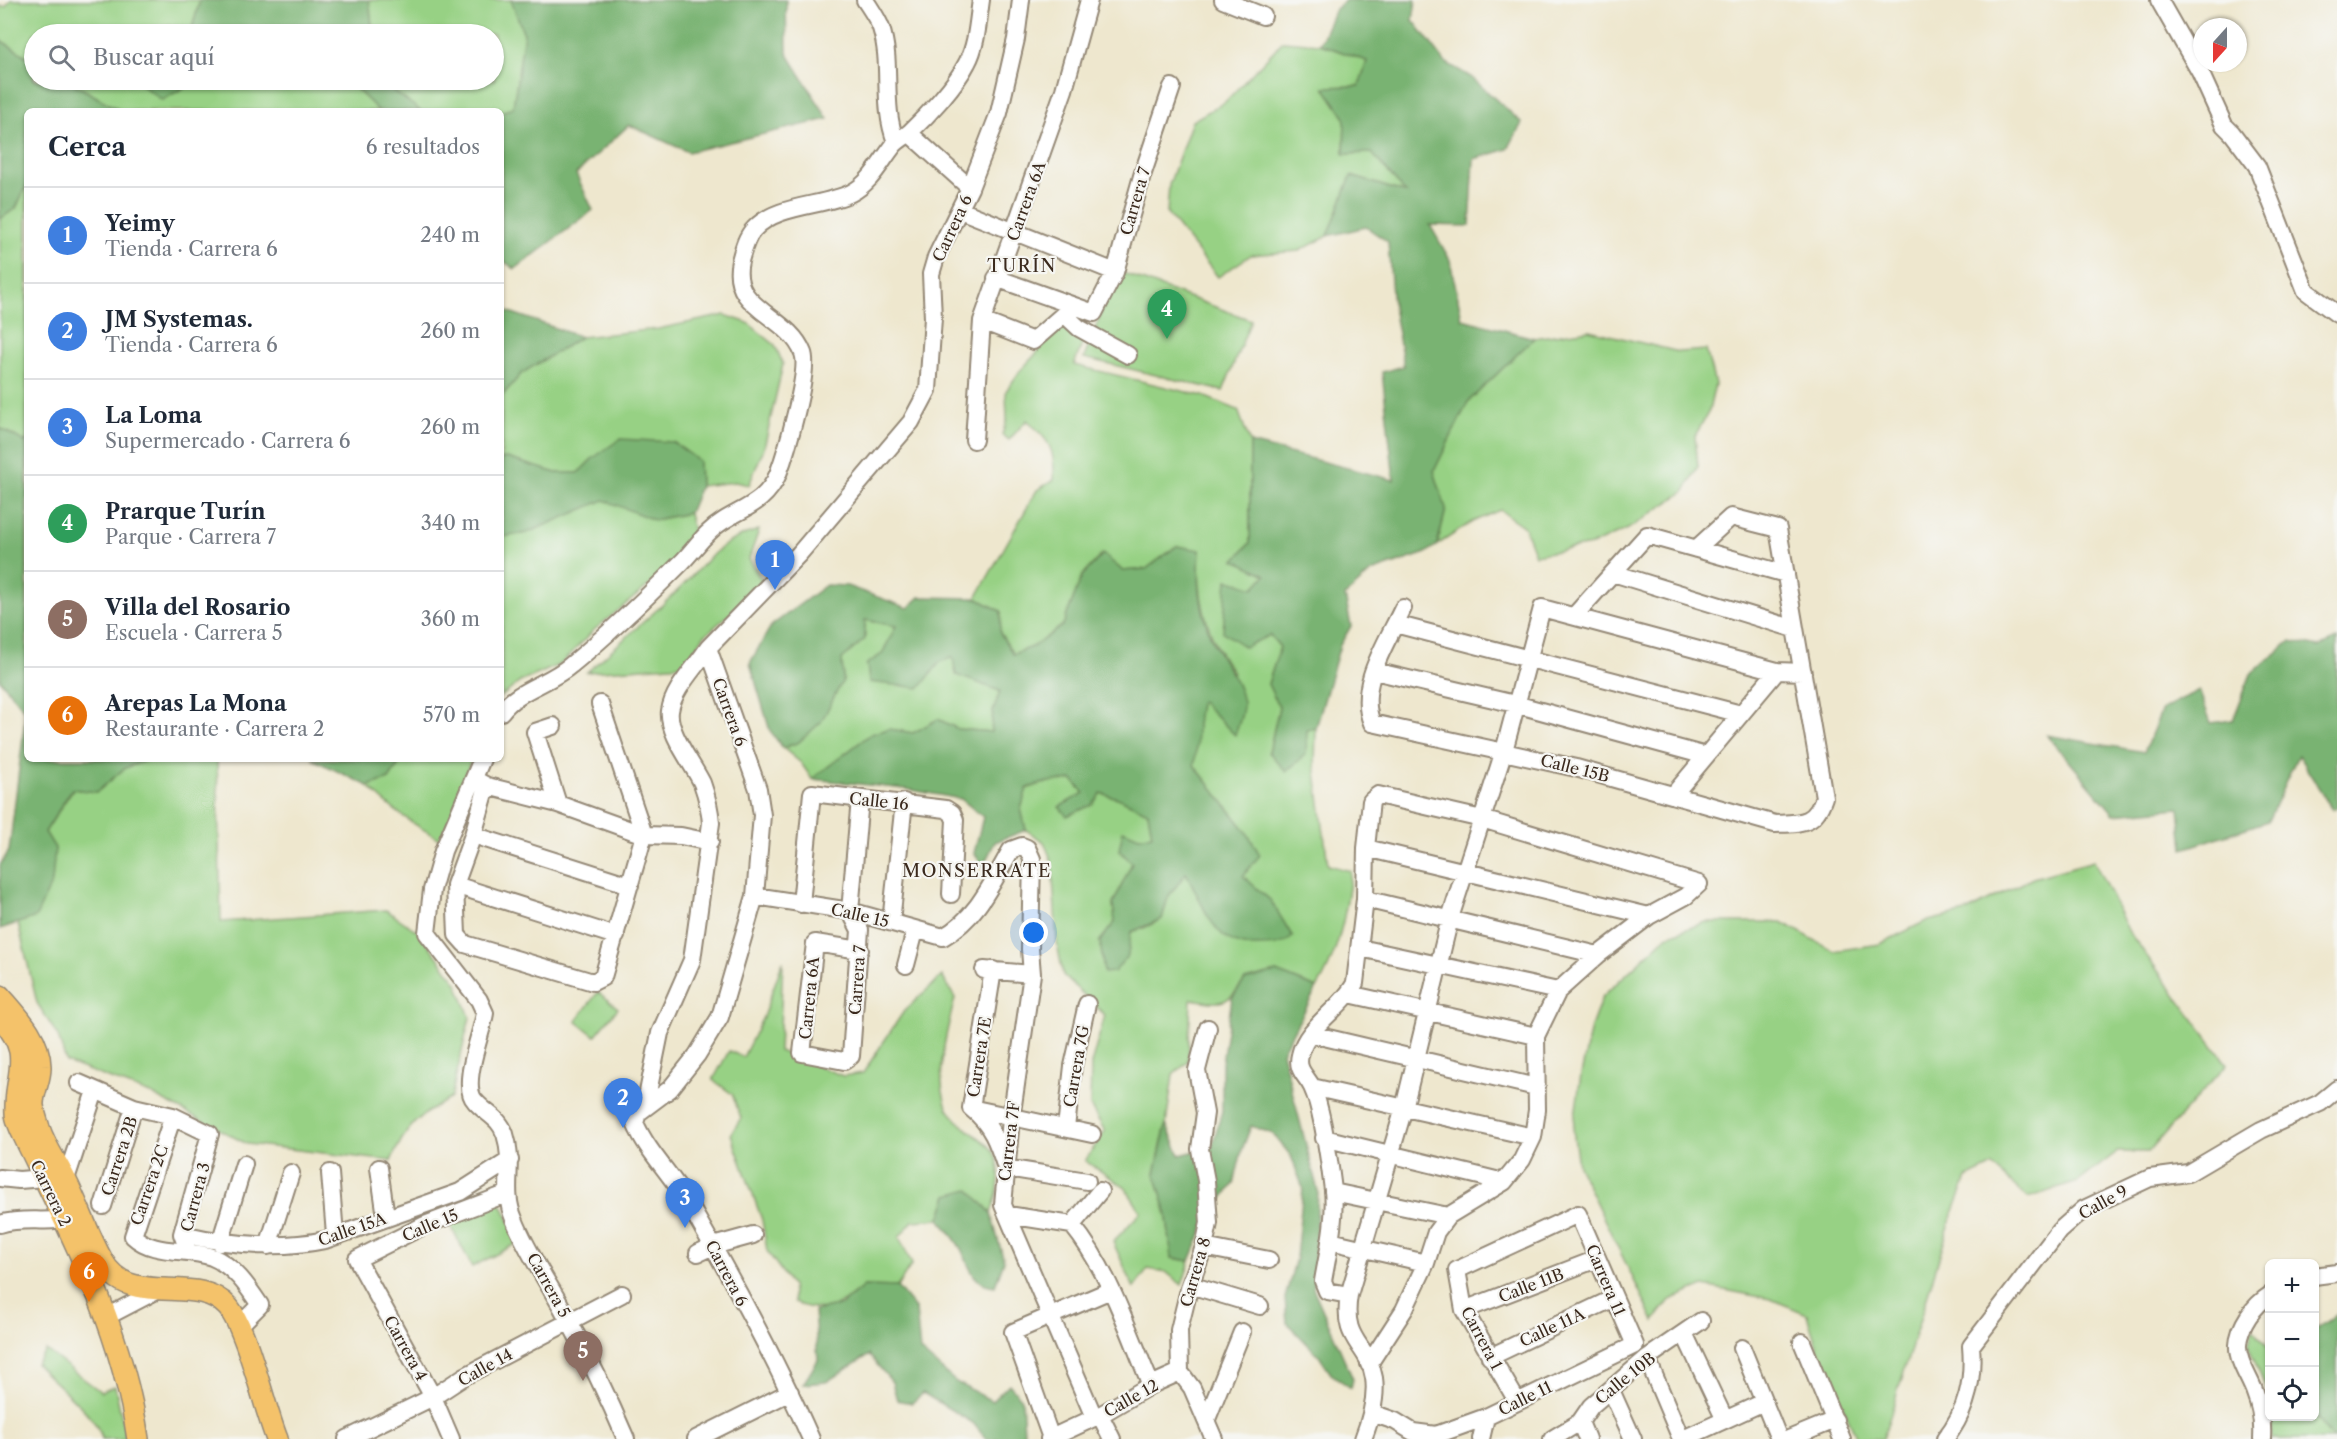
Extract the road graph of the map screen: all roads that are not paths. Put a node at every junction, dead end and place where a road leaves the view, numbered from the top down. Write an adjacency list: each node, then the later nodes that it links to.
1 (865, 0): 9 (street)
2 (981, 0): 9 (street)
3 (1021, 0): 10 (street, Carrera 6)
4 (1089, 0): 12 (street, Carrera 6A)
5 (1223, 0): 7 (street)
6 (2159, 0): 16 (street)
7 (1263, 16)
8 (1172, 87): 13 (street, Carrera 7)
9 (903, 138): 10 (street); 34 (street)
10 (970, 188): 11 (street, Carrera 6)
11 (960, 210): 12 (street); 27 (street, Carrera 6)
12 (1016, 232): 13 (street); 14 (street, Carrera 6A)
13 (1115, 272): 15 (street, Carrera 7)
14 (996, 278): 15 (street); 17 (street, Carrera 6A)
15 (1069, 310): 17 (street); 18 (street)
16 (2337, 314)
17 (981, 321): 19 (street, Carrera 6A)
18 (1128, 355)
19 (974, 440)
20 (1696, 549): 21 (street); 22 (street); 22 (street)
21 (1613, 573): 24 (street); 26 (street)
22 (1786, 574): 26 (street)
23 (1403, 608): 25 (street)
24 (1574, 616): 28 (street); 30 (street)
25 (1395, 624): 28 (street); 29 (street)
26 (1795, 629): 31 (street)
27 (708, 648): 48 (street); 54 (street, Carrera 6)
28 (1527, 658): 33 (street); 35 (street)
29 (1374, 671): 33 (street); 37 (street, Calle 15B)
30 (1777, 671): 31 (street); 35 (street)
31 (1803, 672): 41 (street, Calle 15B)
32 (600, 704): 47 (street)
33 (1515, 704): 37 (street); 38 (street)
34 (504, 708)
35 (1742, 714): 38 (street)
36 (553, 726): 44 (street)
37 (1504, 751): 41 (street, Calle 15B); 45 (street)
38 (1706, 756): 41 (street)
39 (482, 762): 40 (street)
40 (481, 782): 44 (street); 46 (street); 99 (street)
41 (1674, 794)
42 (860, 799): 43 (street, Calle 16); 56 (street, Calle 16); 57 (street, Carrera 7)
43 (904, 802): 53 (street, Calle 16); 60 (street)
44 (558, 804): 47 (street)
45 (1482, 819): 49 (street); 50 (street); 58 (street)
46 (472, 834): 51 (street); 52 (street)
47 (644, 835): 48 (street); 52 (street)
48 (710, 842): 88 (street)
49 (1366, 848): 50 (street); 55 (street)
50 (1465, 873): 58 (street); 59 (street)
51 (455, 885): 63 (street); 63 (street)
52 (630, 885): 63 (street)
53 (951, 894)
54 (754, 896): 56 (street, Calle 15); 88 (street, Carrera 6)
55 (1365, 899): 59 (street); 64 (street)
56 (801, 904): 57 (street, Calle 15)
57 (850, 910): 60 (street, Calle 15); 65 (street, Carrera 7)
58 (1649, 916): 66 (street)
59 (1450, 918): 66 (street); 68 (street)
60 (891, 922): 62 (street, Calle 15)
61 (961, 927): 62 (street, Calle 15); 69 (street, Carrera 7F)
62 (915, 931): 67 (street)
63 (616, 936)
64 (1360, 948): 68 (street); 71 (street)
65 (860, 950): 79 (street, Carrera 7); 79 (street, Carrera 6A)
66 (1598, 955): 70 (street)
67 (906, 965)
68 (1438, 965): 70 (street); 74 (street)
69 (1032, 974): 90 (street, Carrera 7E); 93 (street, Carrera 7F)
70 (1558, 991): 78 (street)
71 (1349, 994): 74 (street); 77 (street)
72 (0, 996): 107 (main road, Carrera 2)
73 (1087, 1004): 94 (street, Carrera 7G)
74 (1427, 1012): 78 (street); 80 (street)
75 (0, 1017): 106 (main road, Carrera 2)
76 (1208, 1028): 125 (street, Carrera 8)
77 (1311, 1034): 80 (street); 82 (street)
78 (1536, 1036): 83 (street)
79 (851, 1056)
80 (1417, 1059): 83 (street); 91 (street)
81 (80, 1083): 85 (street)
82 (1312, 1087): 91 (street); 97 (street)
83 (1536, 1087): 96 (street)
84 (2337, 1089): 86 (street, Calle 9)
85 (95, 1091): 87 (street); 107 (street, Carrera 2)
86 (2320, 1103): 89 (street); 192 (street, Calle 9)
87 (134, 1107): 92 (street); 112 (street, Carrera 2B)
88 (645, 1107): 127 (street, Carrera 6)
89 (2337, 1107)
90 (971, 1108): 93 (street); 102 (street, Carrera 7E)
91 (1404, 1108): 96 (street); 98 (street)
92 (173, 1116): 119 (street, Carrera 3); 128 (street, Carrera 2C)
93 (1011, 1119): 94 (street); 102 (street, Carrera 7F)
94 (1066, 1128): 95 (street)
95 (1092, 1134)
96 (1533, 1137): 108 (street)
97 (1324, 1138): 98 (street); 109 (street)
98 (1391, 1155): 108 (street); 111 (street)
99 (510, 1160): 110 (street); 116 (street, Calle 15A)
100 (244, 1164): 123 (street)
101 (379, 1168): 116 (street)
102 (1005, 1168): 113 (street, Carrera 7F); 118 (street)
103 (291, 1173): 124 (street)
104 (330, 1173): 120 (street)
105 (0, 1178): 106 (street)
106 (44, 1178): 114 (main road, Carrera 2)
107 (66, 1179): 114 (main road, Carrera 2)
108 (1504, 1182): 115 (street)
109 (1333, 1192): 111 (street); 122 (street)
110 (506, 1194): 129 (street, Calle 15); 148 (street, Carrera 5)
111 (1378, 1200): 115 (street); 126 (street)
112 (103, 1206)
113 (1008, 1215): 118 (street); 146 (street, Carrera 7F)
114 (73, 1216): 117 (street); 138 (main road, Carrera 2); 145 (main road, Carrera 2)
115 (1448, 1216): 132 (street)
116 (386, 1217): 120 (street, Calle 15A)
117 (0, 1224)
118 (1072, 1225): 137 (street)
119 (182, 1234): 123 (street, Calle 15A); 128 (street, Carrera 3)
120 (335, 1235): 124 (street, Calle 15A)
121 (753, 1235): 127 (street)
122 (1329, 1241): 126 (street); 140 (street)
123 (220, 1243): 124 (street, Calle 15A)
124 (268, 1246)
125 (1204, 1246): 131 (street); 136 (street, Carrera 8)
126 (1363, 1248): 132 (street); 140 (street)
127 (705, 1249): 161 (street, Carrera 6)
128 (191, 1253): 149 (street)
129 (357, 1259): 162 (street, Carrera 4)
130 (1597, 1259): 133 (street, Carrera 11); 141 (street, Carrera 11); 144 (street, Calle 11B)
131 (1269, 1260)
132 (1426, 1263): 157 (street)
133 (1457, 1270): 144 (street, Carrera 1)
134 (2337, 1273): 135 (street)
135 (2319, 1275)
136 (1190, 1285): 143 (street); 158 (street, Carrera 8)
137 (1110, 1290): 146 (street); 159 (street)
138 (156, 1291): 145 (street); 149 (main road)
139 (622, 1294): 148 (street, Calle 14)
140 (1349, 1295): 157 (street)
141 (1614, 1298): 153 (street, Carrera 11); 155 (street, Calle 11A)
142 (2265, 1298): 193 (street)
143 (1260, 1306)
144 (1464, 1310): 155 (street, Carrera 1)
145 (108, 1316): 174 (main road, Carrera 2)
146 (1051, 1316): 167 (street, Carrera 7F); 173 (street)
147 (1701, 1320): 151 (street, Calle 10B)
148 (570, 1322): 162 (street, Calle 14); 178 (street, Carrera 5)
149 (239, 1326): 175 (main road)
150 (1242, 1332): 169 (street)
151 (1684, 1333): 156 (street, Calle 10B); 170 (street)
152 (1802, 1342): 171 (street)
153 (1635, 1346): 163 (street, Calle 11)
154 (1742, 1348): 164 (street)
155 (1490, 1356): 163 (street, Carrera 1)
156 (1647, 1358): 160 (street, Calle 10B); 188 (street)
157 (1369, 1364): 165 (street)
158 (1180, 1372): 159 (street, Calle 12); 169 (street)
159 (1150, 1384): 167 (street, Calle 12)
160 (1611, 1390): 166 (street, Calle 10B); 187 (street)
161 (790, 1392): 179 (street); 180 (street, Carrera 6)
162 (433, 1397): 176 (street, Calle 14); 177 (street, Carrera 4)
163 (1517, 1401): 168 (street, Calle 11)
164 (1764, 1402): 170 (street); 189 (street)
165 (1372, 1413): 168 (street, Calle 11); 183 (street)
166 (1588, 1414): 185 (street, Calle 10B); 186 (street)
167 (1097, 1416): 172 (street, Calle 12); 181 (street, Carrera 7F)
168 (1486, 1417): 184 (street)
169 (1207, 1419): 182 (street)
170 (1725, 1420): 188 (street)
171 (1835, 1420): 190 (street); 191 (street)
172 (1072, 1434): 173 (street, Calle 12)
173 (1050, 1438)
174 (138, 1439)
175 (277, 1439)
176 (346, 1439)
177 (451, 1439)
178 (626, 1439)
179 (696, 1439)
180 (811, 1439)
181 (1112, 1439)
182 (1214, 1439)
183 (1363, 1439)
184 (1481, 1439)
185 (1552, 1439)
186 (1587, 1439)
187 (1633, 1439)
188 (1682, 1439)
189 (1779, 1439)
190 (1789, 1439)
191 (1842, 1439)
192 (1945, 1439)
193 (2262, 1439)

